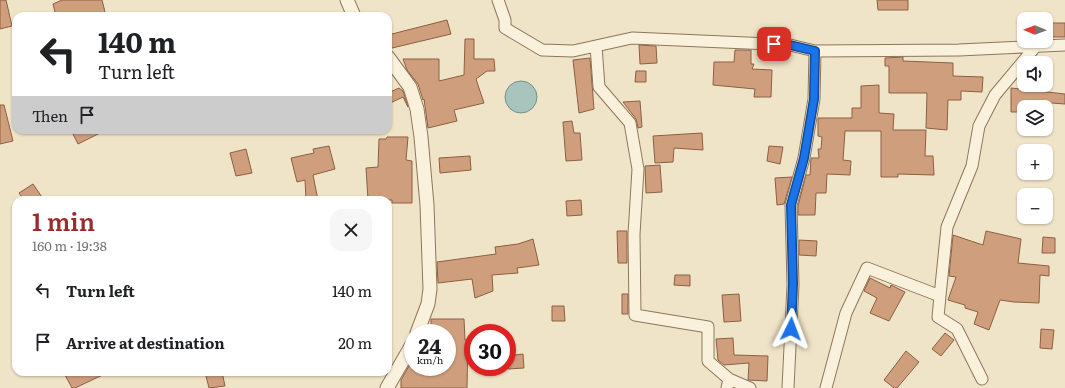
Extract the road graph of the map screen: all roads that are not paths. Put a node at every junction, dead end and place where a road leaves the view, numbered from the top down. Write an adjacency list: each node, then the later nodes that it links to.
1 (347, 0): 3 (street)
2 (498, 0): 6 (street)
3 (352, 12)
4 (1053, 45): 5 (street)
5 (1065, 45)
6 (596, 46): 9 (street); 15 (street)
7 (1017, 47): 9 (street)
8 (1034, 48): 11 (street)
9 (815, 51): 18 (street)
10 (392, 62): 12 (street)
11 (940, 296): 14 (street); 19 (street)
12 (420, 324)
13 (404, 359): 16 (street)
14 (982, 379)
15 (728, 383): 17 (street)
16 (387, 388)
17 (750, 388)
18 (788, 388)
19 (826, 388)

